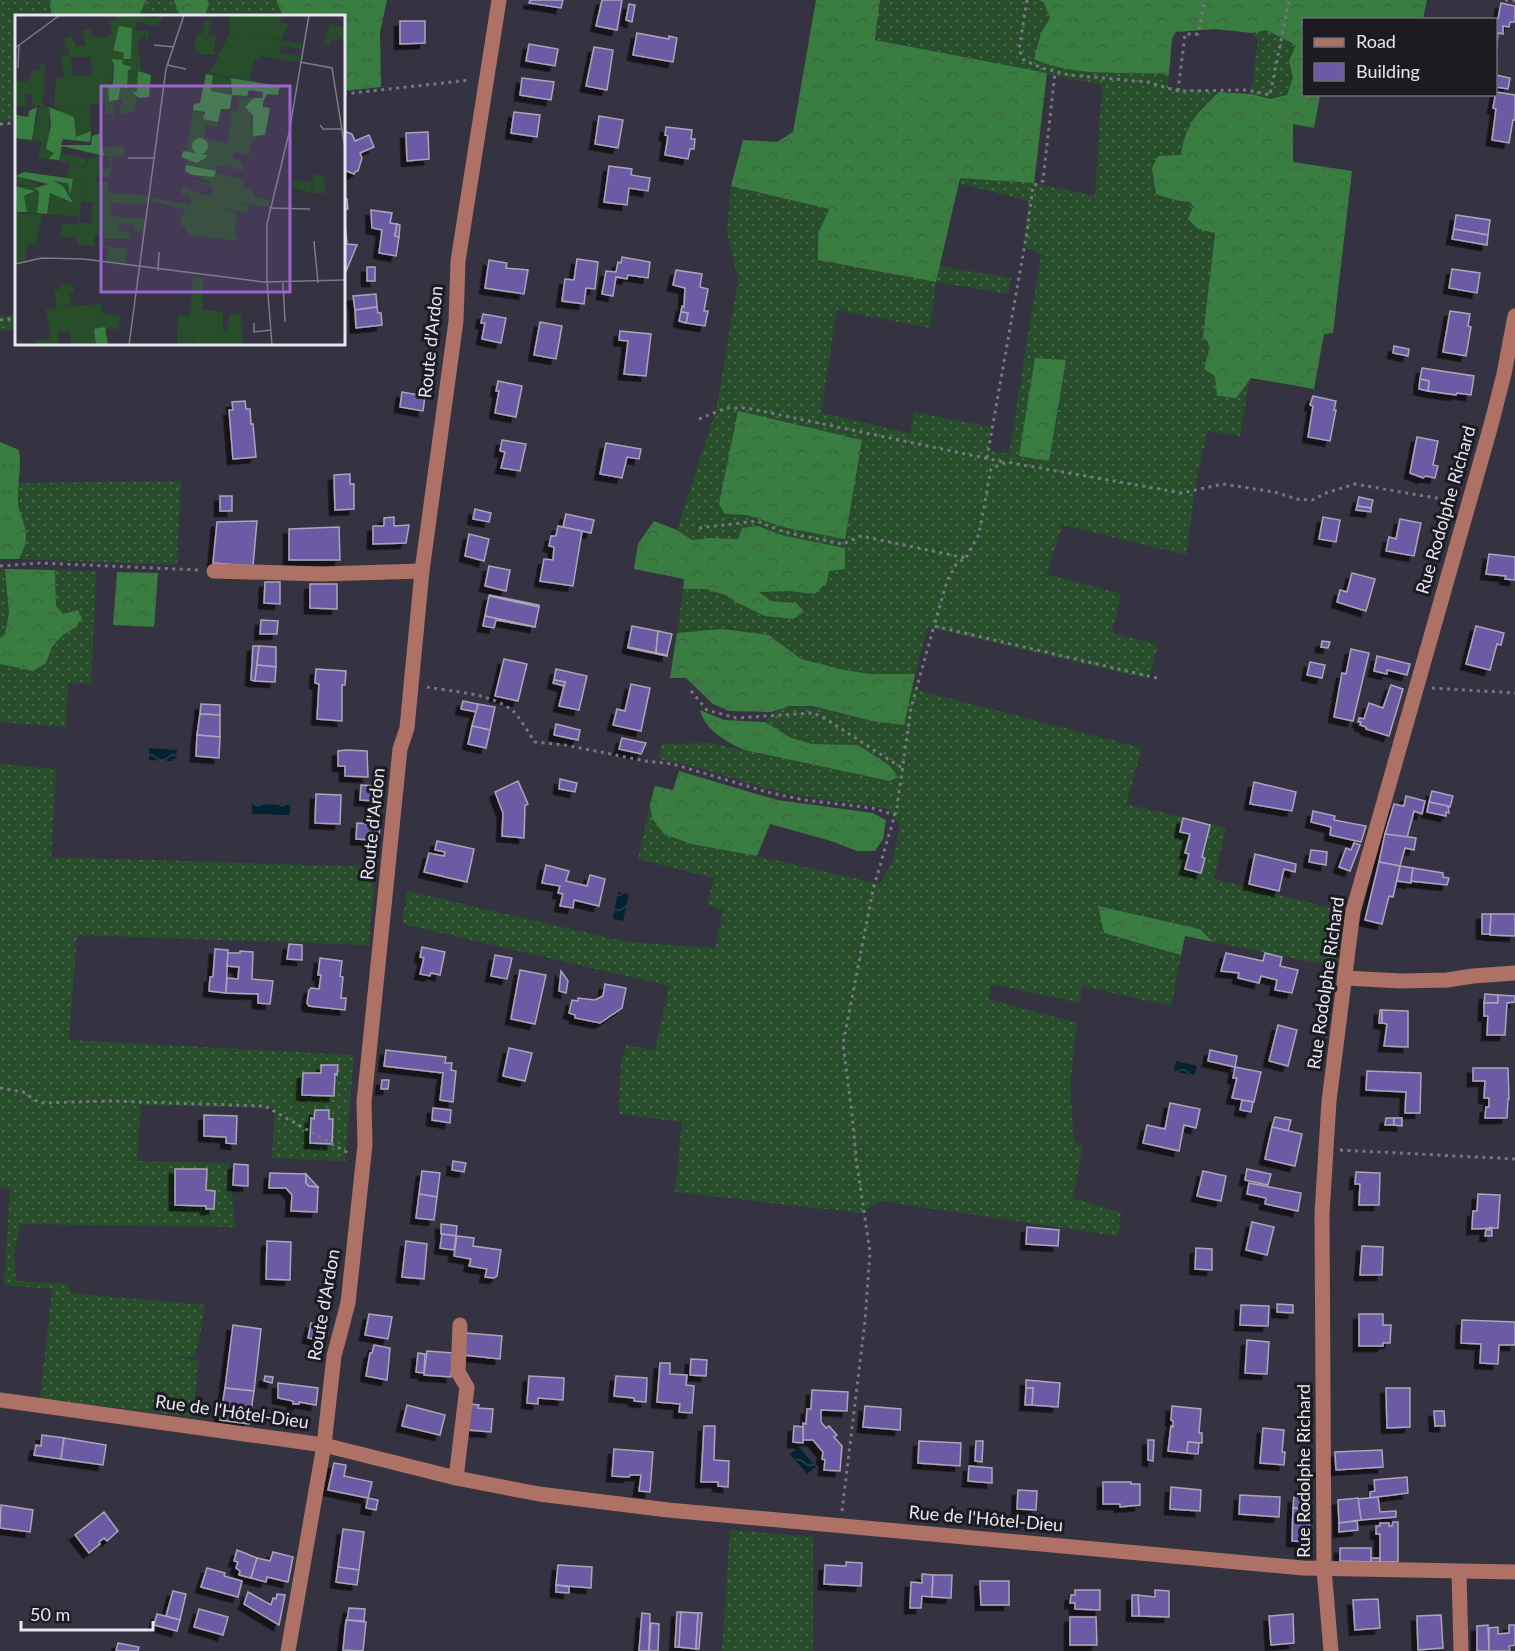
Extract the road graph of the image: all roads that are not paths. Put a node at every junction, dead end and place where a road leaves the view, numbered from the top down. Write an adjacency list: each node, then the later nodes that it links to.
1 (499, 0): 4 (street, Route d'Ardon)
2 (1515, 316): 6 (street, Rue Rodolphe Richard)
3 (214, 571): 4 (street)
4 (422, 571): 9 (street, Route d'Ardon)
5 (1515, 973): 6 (street)
6 (1344, 978): 11 (street, Rue Rodolphe Richard)
7 (460, 1325): 10 (street)
8 (0, 1400): 9 (street, Rue de l'Hôtel-Dieu)
9 (324, 1445): 10 (street, Rue de l'Hôtel-Dieu); 14 (street, Route d'Ardon)
10 (456, 1478): 11 (street, Rue de l'Hôtel-Dieu)
11 (1324, 1569): 12 (street, Rue de l'Hôtel-Dieu); 15 (street, Rue Rodolphe Richard)
12 (1459, 1572): 13 (street, Rue de l'Hôtel-Dieu); 16 (street)
13 (1515, 1572)
14 (288, 1651)
15 (1331, 1651)
16 (1461, 1651)

